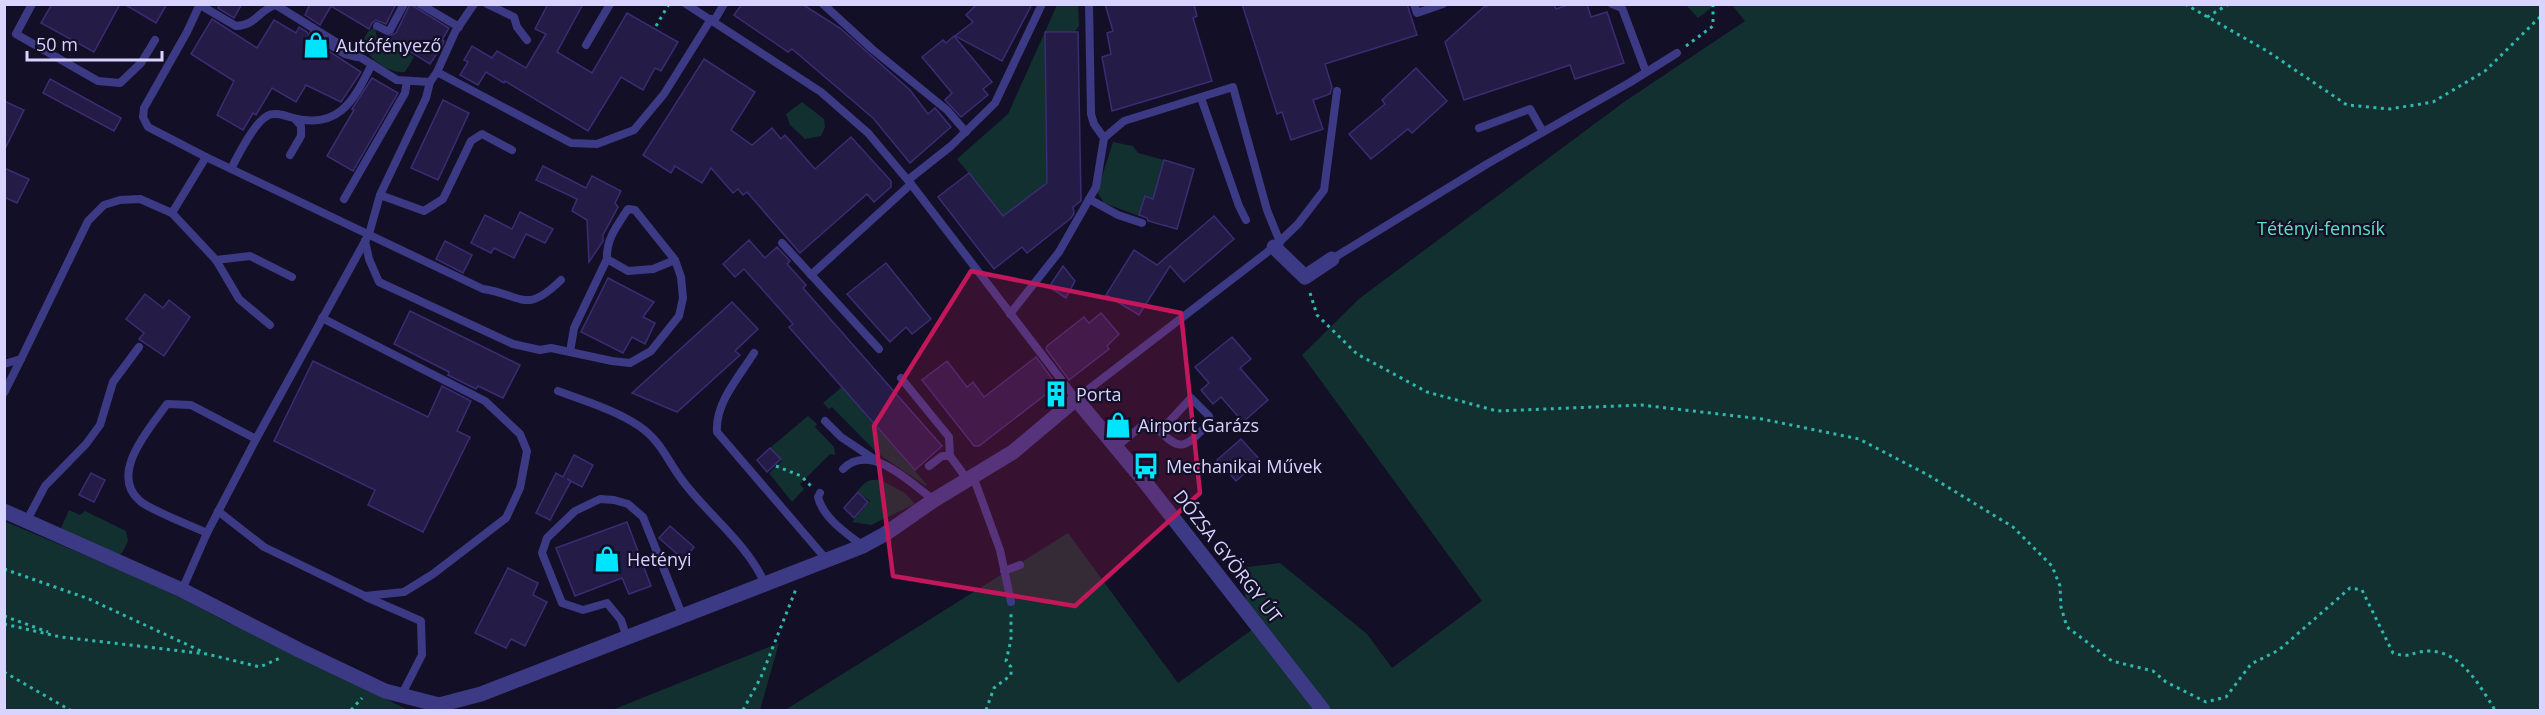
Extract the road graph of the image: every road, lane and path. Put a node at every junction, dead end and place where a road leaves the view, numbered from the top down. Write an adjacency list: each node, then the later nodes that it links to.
1 (32, 4): 27 (lane)
2 (404, 4): 23 (lane)
3 (420, 4): 25 (lane)
4 (474, 4): 25 (lane)
5 (488, 4): 28 (lane)
6 (610, 4): 29 (lane)
7 (669, 4): 24 (path)
8 (686, 4): 22 (lane)
9 (724, 4): 22 (lane)
10 (823, 4): 41 (lane)
11 (1042, 4): 41 (lane)
12 (1089, 4): 43 (lane)
13 (1414, 4): 14 (lane)
14 (1443, 4)
15 (1612, 4): 34 (lane)
16 (1713, 4): 30 (path)
17 (2185, 4): 20 (path)
18 (2229, 4): 20 (path)
19 (200, 5): 31 (lane); 46 (lane)
20 (2207, 17): 21 (path)
21 (2541, 17)
22 (712, 20): 33 (lane); 48 (lane)
23 (377, 26)
24 (656, 26)
25 (459, 27): 33 (lane)
26 (313, 34): 31 (lane)
27 (155, 40)
28 (527, 40)
29 (585, 45)
30 (1677, 53): 34 (lane)
31 (360, 56): 32 (lane)
32 (372, 64): 35 (lane); 39 (lane)
33 (437, 72): 36 (lane)
34 (1646, 72): 42 (lane)
35 (407, 81): 36 (lane); 50 (lane)
36 (430, 82): 49 (lane)
37 (1336, 91): 57 (lane)
38 (1201, 98): 43 (lane); 53 (lane); 57 (lane)
39 (295, 119): 45 (lane); 47 (lane)
40 (1479, 128): 42 (lane)
41 (966, 132): 48 (lane)
42 (1544, 132): 59 (lane)
43 (1104, 138): 51 (lane)
44 (512, 150): 49 (lane)
45 (290, 155)
46 (206, 157): 47 (lane); 52 (lane)
47 (231, 169): 55 (lane)
48 (910, 182): 62 (lane); 66 (lane)
49 (380, 195): 55 (lane)
50 (344, 199)
51 (1089, 199): 54 (lane); 66 (lane)
52 (172, 213): 60 (lane); 73 (lane)
53 (1246, 220)
54 (1142, 223)
55 (367, 238): 65 (lane); 67 (lane); 71 (lane)
56 (782, 243): 62 (lane)
57 (1277, 245): 64 (street); 78 (lane)
58 (607, 259): 61 (lane); 61 (lane); 71 (lane)
59 (1332, 259): 64 (street)
60 (216, 260): 63 (lane); 68 (lane)
61 (675, 261): 71 (lane)
62 (811, 275): 70 (lane)
63 (292, 277)
64 (1305, 277): 118 (path)
65 (561, 280)
66 (1010, 314): 78 (lane)
67 (322, 318): 81 (lane); 103 (lane)
68 (270, 325)
69 (139, 347): 93 (lane)
70 (879, 349)
71 (570, 352)
72 (754, 353): 96 (lane)
73 (21, 359): 74 (lane); 77 (lane)
74 (4, 364)
75 (901, 378): 83 (lane)
76 (558, 391): 101 (lane)
77 (4, 393)
78 (1076, 399): 82 (street, DÓZSA GYÖRGY ÚT); 88 (street)
79 (825, 421): 84 (lane)
80 (1155, 426): 80 (lane); 82 (lane)
81 (256, 439): 92 (lane); 94 (lane)
82 (1116, 447): 117 (street, DÓZSA GYÖRGY ÚT)
83 (950, 456): 86 (lane); 88 (lane)
84 (880, 462): 87 (lane); 90 (lane)
85 (776, 466): 89 (path)
86 (929, 466)
87 (843, 469)
88 (970, 478): 90 (street); 100 (lane)
89 (820, 494): 95 (lane)
90 (934, 500): 95 (street)
91 (4, 511): 93 (street)
92 (218, 512): 94 (lane); 103 (lane)
93 (26, 522): 102 (street)
94 (207, 533): 102 (lane)
95 (863, 546): 96 (street)
96 (826, 559): 99 (street)
97 (1020, 565): 100 (lane)
98 (4, 569): 111 (path)
99 (799, 570): 101 (street); 115 (path)
100 (1004, 571): 104 (lane)
101 (765, 584): 106 (street)
102 (182, 590): 110 (street)
103 (365, 596): 113 (lane)
104 (1011, 602): 116 (path)
105 (4, 616): 108 (path)
106 (683, 617): 109 (street); 109 (lane)
107 (4, 624): 108 (path)
108 (61, 637): 111 (path)
109 (627, 638): 113 (street)
110 (298, 650): 111 (path); 113 (street)
111 (207, 654)
112 (4, 672): 114 (path)
113 (401, 697)
114 (70, 711)
115 (742, 711)
116 (986, 711)
117 (1323, 711)
118 (2495, 711)

